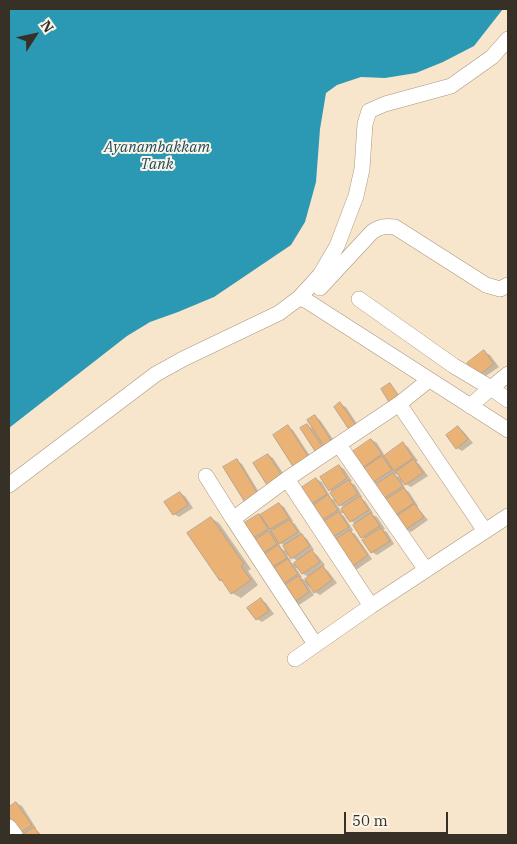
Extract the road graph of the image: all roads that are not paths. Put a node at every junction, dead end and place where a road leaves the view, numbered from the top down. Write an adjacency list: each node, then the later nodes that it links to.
1 (508, 39): 4 (street)
2 (508, 285): 4 (street)
3 (359, 299): 5 (street)
4 (303, 300): 6 (street); 17 (street)
5 (406, 332): 6 (street); 9 (street)
6 (389, 354): 8 (street)
7 (508, 374): 9 (street)
8 (429, 380): 11 (street); 12 (street)
9 (491, 388): 10 (street); 12 (street)
10 (508, 400)
11 (399, 404): 14 (street); 20 (street)
12 (470, 406): 13 (street)
13 (508, 430)
14 (339, 445): 16 (street); 21 (street)
15 (206, 476): 19 (street)
16 (287, 479): 19 (street); 22 (street)
17 (9, 485)
18 (508, 516): 20 (street)
19 (232, 519): 23 (street)
20 (485, 531): 21 (street)
21 (426, 570): 22 (street)
22 (371, 606): 23 (street)
23 (315, 644): 24 (street)
24 (295, 659)

